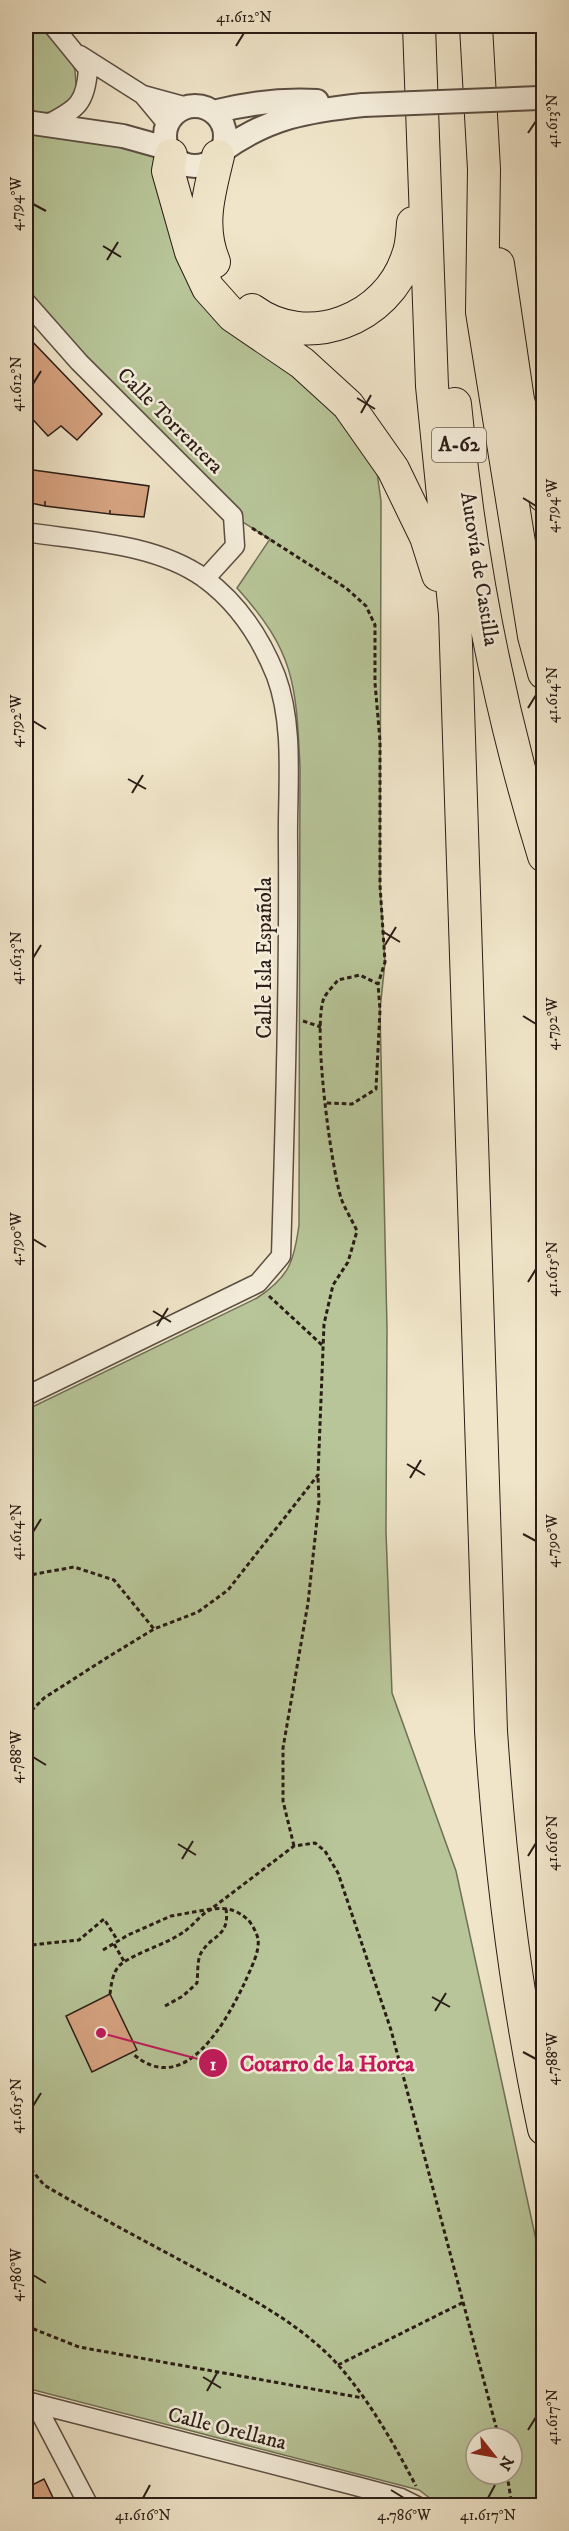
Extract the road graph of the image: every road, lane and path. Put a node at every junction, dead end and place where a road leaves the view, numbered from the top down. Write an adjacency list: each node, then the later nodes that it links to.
1 (53, 26): 5 (street)
2 (419, 26): 7 (highway)
3 (435, 26): 24 (highway, Autovía de Castilla / A-62)
4 (476, 26): 15 (highway, Autovía de Castilla / A-62)
5 (78, 54): 6 (street); 12 (street)
6 (143, 95): 10 (street); 13 (street)
7 (421, 97): 14 (highway); 23 (highway)
8 (541, 98): 9 (street, bridge)
9 (363, 105): 11 (street); 14 (street)
10 (187, 107): 11 (street); 13 (street)
11 (213, 112): 14 (street)
12 (37, 123): 13 (street)
13 (168, 140): 14 (street); 23 (highway)
14 (220, 154)
15 (484, 169): 17 (highway); 22 (highway, Autovía de Castilla / A-62)
16 (26, 302): 19 (street, Calle Torrentera)
17 (538, 469): 18 (highway)
18 (543, 496)
19 (233, 516): 21 (street); 25 (path)
20 (26, 532): 21 (street, Calle Isla Española)
21 (205, 579): 27 (street, Calle Isla Española)
22 (543, 673)
23 (459, 711): 44 (highway)
24 (543, 856)
25 (378, 984): 26 (path); 26 (path)
26 (326, 1103): 28 (path)
27 (258, 1283): 28 (path); 29 (street, Calle Isla Española)
28 (322, 1345): 30 (path)
29 (26, 1396)
30 (318, 1475): 32 (path); 34 (path)
31 (26, 1579): 32 (path)
32 (154, 1629): 33 (path)
33 (26, 1716)
34 (294, 1846): 35 (path); 46 (path)
35 (211, 1909): 36 (path); 37 (path); 40 (path)
36 (226, 1909): 42 (path); 43 (path)
37 (116, 1942): 38 (path); 39 (path); 40 (path)
38 (26, 1949)
39 (103, 1950)
40 (125, 1963): 41 (path)
41 (111, 1994)
42 (165, 2006)
43 (132, 2053)
44 (543, 2128)
45 (26, 2163): 48 (path)
46 (464, 2302): 48 (path); 51 (path)
47 (26, 2326): 49 (path)
48 (338, 2365): 49 (path)
49 (364, 2398): 53 (path)
50 (30, 2402): 53 (street, Calle Orellana); 54 (street)
51 (496, 2426)
52 (509, 2486): 55 (path)
53 (418, 2498)
54 (89, 2505)
55 (512, 2505)

